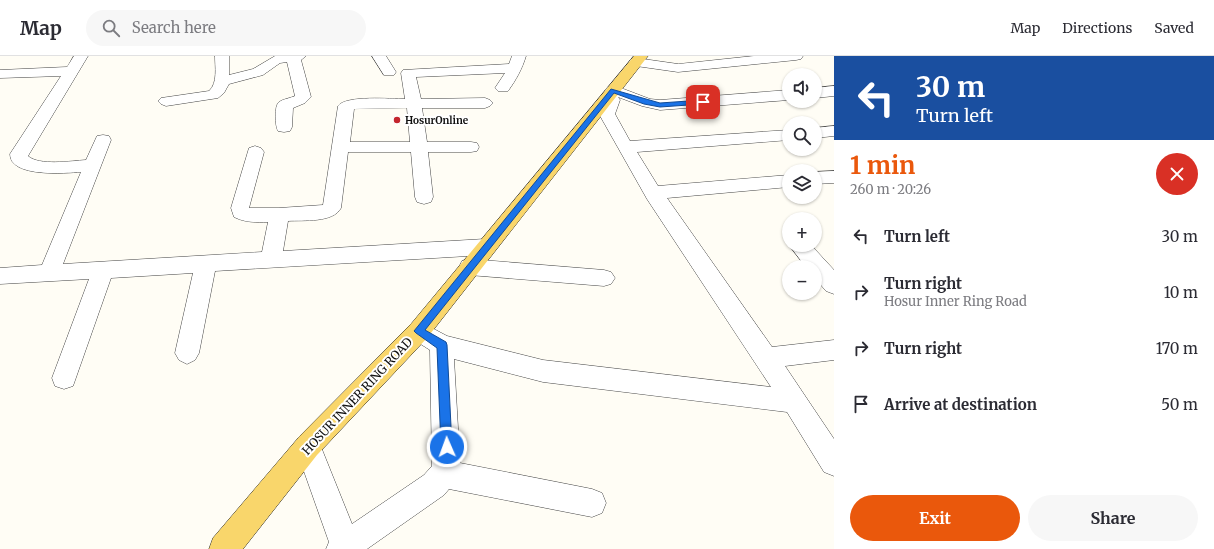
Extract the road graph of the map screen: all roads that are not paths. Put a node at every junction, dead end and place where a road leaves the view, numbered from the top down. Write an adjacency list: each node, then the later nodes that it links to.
1 (81, 56): 9 (street)
2 (222, 56): 12 (street)
3 (379, 56): 10 (street)
4 (796, 56): 6 (street)
5 (296, 57): 12 (street); 21 (street)
6 (638, 59): 16 (main road, HOSUR INNER RING ROAD)
7 (22, 60): 11 (street)
8 (517, 62): 13 (street); 19 (street)
9 (72, 71): 11 (street); 31 (street)
10 (389, 72)
11 (3, 77)
12 (222, 81): 18 (street)
13 (503, 88)
14 (834, 91): 15 (street)
15 (822, 92)
16 (611, 94): 17 (street); 29 (street); 38 (main road, HOSUR INNER RING ROAD)
17 (782, 96)
18 (166, 101)
19 (414, 103): 20 (street); 26 (street); 27 (street)
20 (485, 103)
21 (284, 127)
22 (834, 131): 23 (street)
23 (822, 132)
24 (782, 136): 29 (street)
25 (103, 140): 31 (street)
26 (419, 146): 27 (street); 28 (street); 36 (street)
27 (340, 147): 37 (street)
28 (471, 147)
29 (626, 147): 35 (street)
30 (255, 152): 37 (street)
31 (93, 165): 44 (street)
32 (834, 176): 33 (street)
33 (822, 177)
34 (782, 182): 35 (street)
35 (654, 193): 52 (street)
36 (424, 197)
37 (279, 215): 40 (street)
38 (485, 247): 40 (street); 42 (main road, HOSUR INNER RING ROAD)
39 (805, 252): 47 (street)
40 (271, 260): 41 (street)
41 (206, 264): 43 (street); 51 (street)
42 (469, 267): 46 (street); 48 (main road, HOSUR INNER RING ROAD)
43 (103, 270): 44 (street); 53 (street)
44 (49, 273): 45 (street)
45 (0, 276)
46 (604, 278)
47 (834, 284)
48 (419, 331): 49 (street); 55 (main road, HOSUR INNER RING ROAD)
49 (442, 345): 54 (street); 57 (street)
50 (834, 350): 52 (street)
51 (187, 353)
52 (767, 358): 54 (street)
53 (64, 378)
54 (792, 401): 56 (street)
55 (308, 446): 59 (street); 60 (main road, HOSUR INNER RING ROAD)
56 (834, 462)
57 (444, 474): 58 (street); 59 (street)
58 (592, 503)
59 (343, 547)
60 (225, 548)

